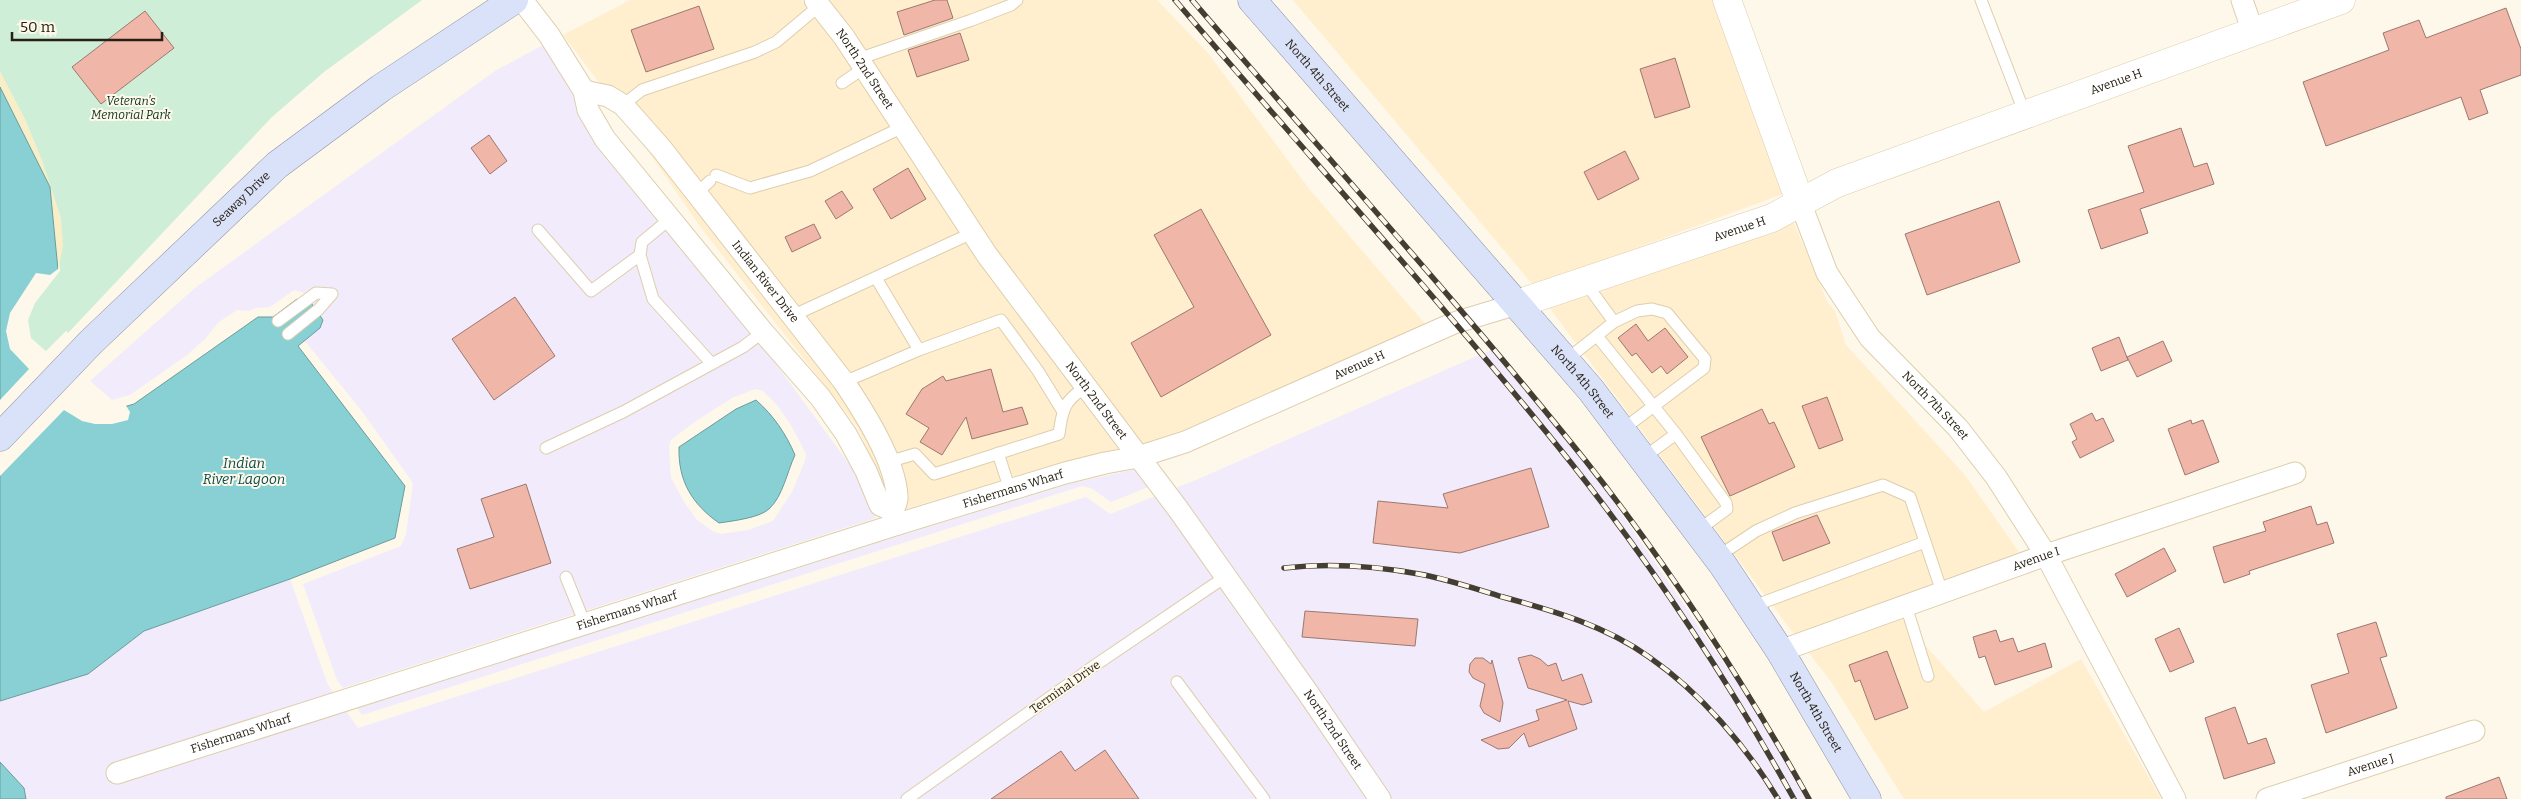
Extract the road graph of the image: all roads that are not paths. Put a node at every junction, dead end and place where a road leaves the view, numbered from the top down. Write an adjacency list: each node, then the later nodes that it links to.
1 (514, 0): 41 (main road, Seaway Drive)
2 (522, 0): 13 (street)
3 (1017, 0): 11 (lane)
4 (1252, 0): 25 (main road, North 4th Street)
5 (1727, 0): 18 (street, North 7th Street)
6 (1982, 0): 15 (lane)
7 (2242, 0): 10 (street)
8 (2341, 0): 10 (street, Avenue H)
9 (817, 3): 11 (street, North 2nd Street); 14 (lane)
10 (2253, 32): 15 (street, Avenue H)
11 (861, 64): 12 (lane); 16 (street, North 2nd Street)
12 (842, 83)
13 (584, 91): 14 (street, Indian River Drive); 19 (street)
14 (623, 105): 17 (street, Indian River Drive)
15 (2025, 114): 18 (street, Avenue H)
16 (903, 128): 17 (lane); 21 (street, North 2nd Street)
17 (707, 184): 26 (street, Indian River Drive)
18 (1800, 202): 24 (street, Avenue H); 52 (street, North 7th Street)
19 (671, 218): 22 (lane); 29 (street)
20 (538, 230): 22 (lane)
21 (972, 233): 23 (lane); 36 (street, North 2nd Street)
22 (640, 255): 34 (lane)
23 (876, 278): 26 (lane); 32 (lane)
24 (1584, 281): 25 (street, Avenue H); 28 (lane)
25 (1517, 304): 33 (main road, North 4th Street); 44 (street, Avenue H)
26 (792, 316): 35 (street, Indian River Drive)
27 (278, 321): 30 (lane)
28 (1614, 322): 31 (lane); 37 (lane)
29 (763, 332): 34 (lane); 49 (street)
30 (288, 334)
31 (1597, 336): 33 (lane); 37 (lane)
32 (920, 350): 35 (lane); 38 (lane)
33 (1566, 360): 39 (main road, North 4th Street)
34 (712, 364): 42 (lane)
35 (844, 382): 46 (street, Indian River Drive)
36 (1085, 388): 38 (lane); 44 (street, North 2nd Street)
37 (1654, 406): 39 (lane); 40 (lane)
38 (1062, 410): 43 (lane)
39 (1622, 430): 45 (main road, North 4th Street)
40 (1676, 434): 45 (lane); 50 (lane)
41 (0, 436)
42 (546, 448)
43 (998, 453): 46 (lane); 48 (lane)
44 (1138, 457): 48 (street, Fishermans Wharf); 55 (street, North 2nd Street)
45 (1643, 458): 50 (main road, North 4th Street)
46 (888, 462): 49 (street, Indian River Drive)
47 (2295, 473): 52 (street, Avenue I)
48 (1010, 490): 49 (street, Fishermans Wharf)
49 (896, 517): 59 (street, Fishermans Wharf)
50 (1697, 531): 53 (main road, North 4th Street)
51 (1925, 542): 53 (lane); 56 (lane); 58 (lane)
52 (2046, 555): 56 (street, Avenue I); 69 (street, North 7th Street)
53 (1717, 557): 58 (main road, North 4th Street)
54 (566, 577): 59 (lane)
55 (1225, 577): 65 (lane, Terminal Drive); 67 (street, North 2nd Street)
56 (1942, 592): 57 (street, Avenue I)
57 (1906, 606): 60 (street, Avenue I); 61 (lane)
58 (1751, 607): 60 (main road, North 4th Street)
59 (585, 624): 64 (street, Fishermans Wharf)
60 (1780, 651): 68 (main road, North 4th Street)
61 (1928, 676)
62 (1177, 682): 66 (lane)
63 (2474, 731): 70 (street, Avenue J)
64 (117, 773)
65 (907, 799)
66 (1264, 799)
67 (1380, 799)
68 (1867, 799)
69 (2175, 799)
70 (2267, 799)

